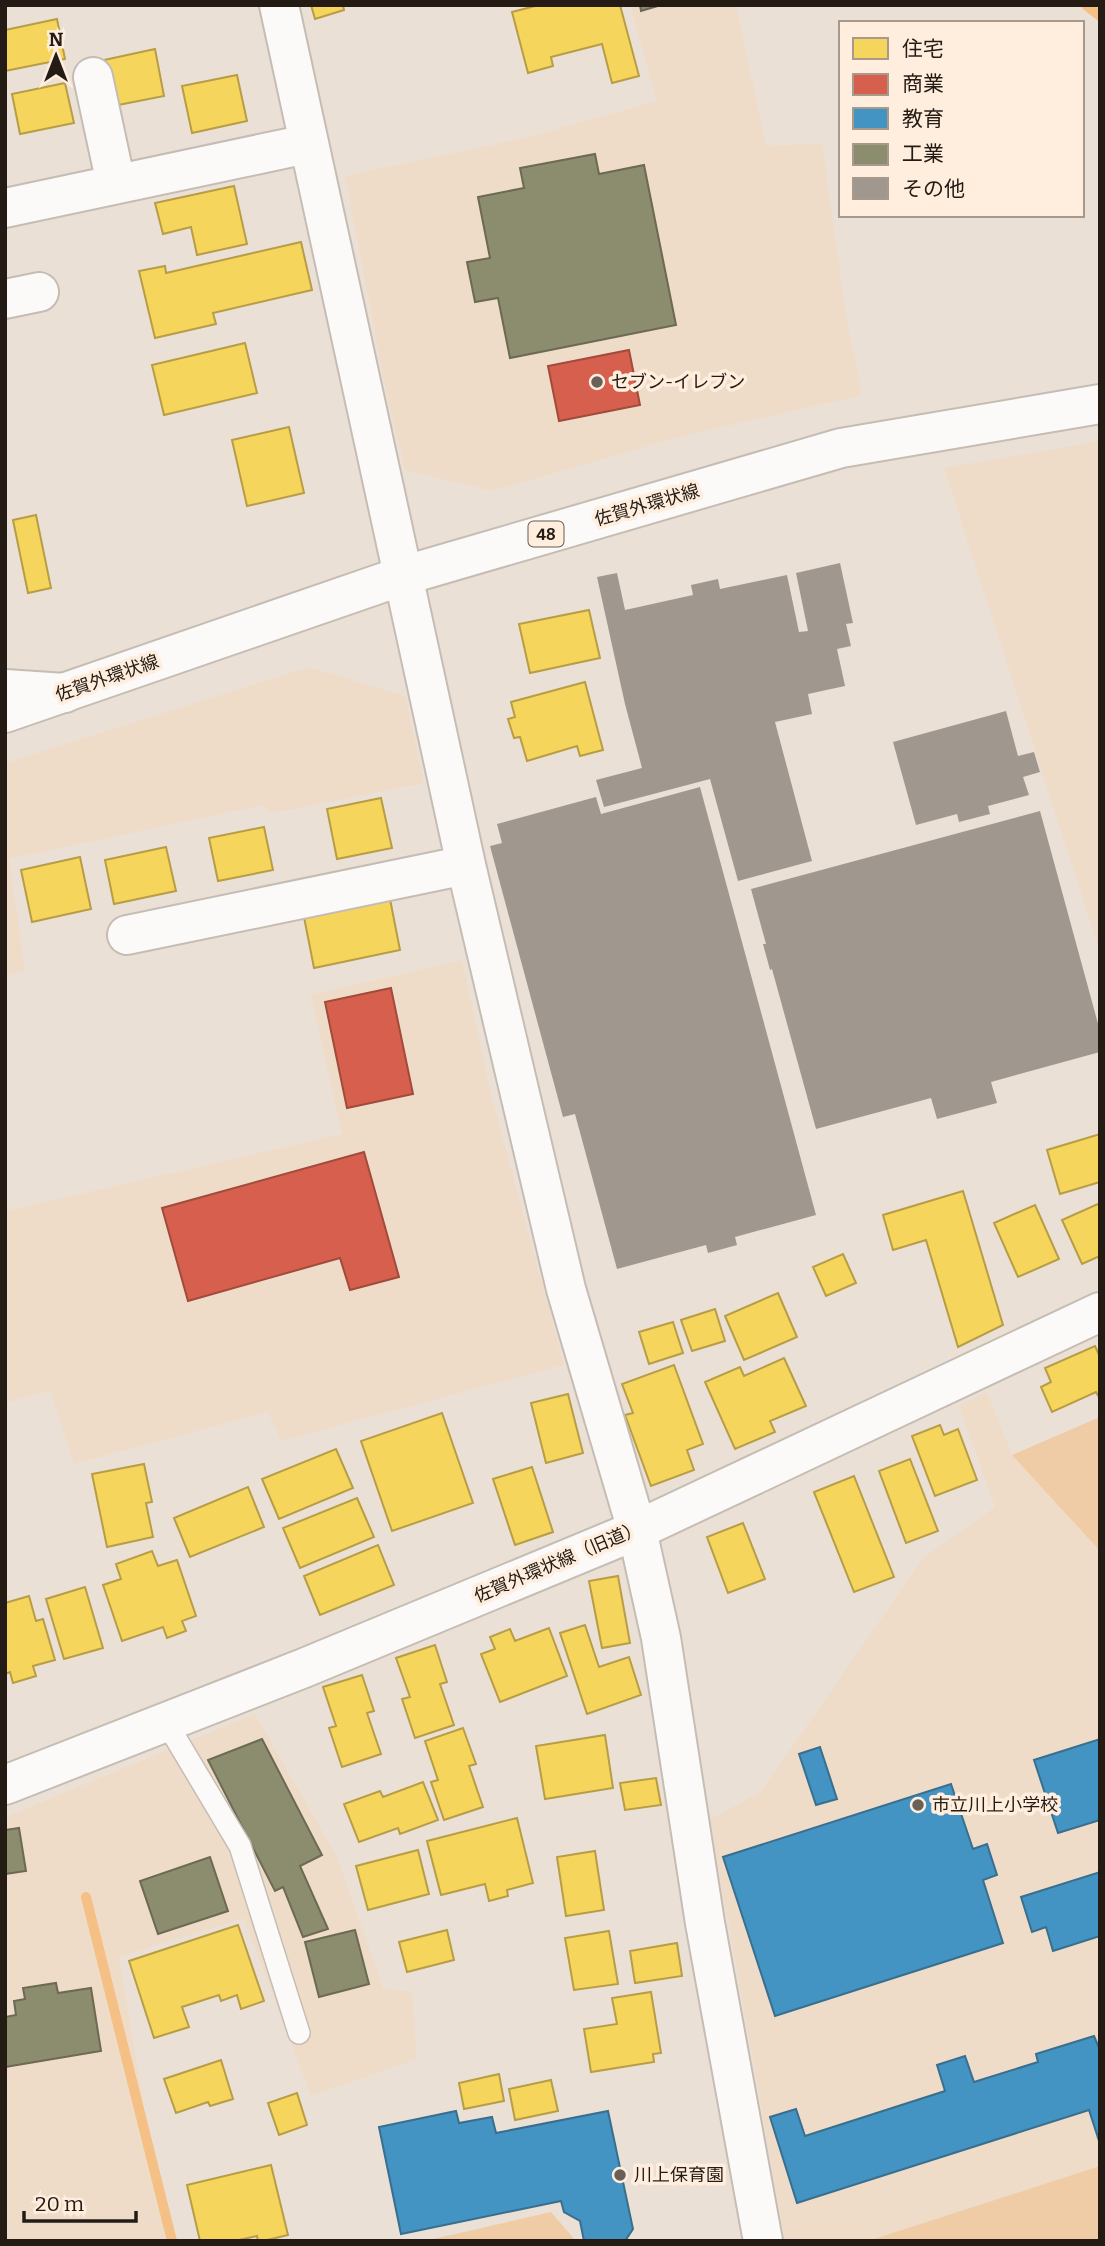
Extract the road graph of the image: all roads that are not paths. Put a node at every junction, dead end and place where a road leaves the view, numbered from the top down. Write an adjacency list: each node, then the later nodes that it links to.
1 (279, 5): 3 (street)
2 (93, 77): 4 (street)
3 (307, 144): 4 (street); 7 (street)
4 (116, 184): 5 (street)
5 (5, 208)
6 (1100, 404): 7 (street, 佐賀外環状線 / 48)
7 (402, 576): 9 (street, 佐賀外環状線 / 48); 11 (street)
8 (5, 688): 9 (street)
9 (65, 693): 10 (street, 佐賀外環状線 / 48)
10 (5, 713)
11 (466, 865): 12 (street); 14 (street)
12 (127, 935)
13 (1098, 1317): 14 (street, 佐賀外環状線（旧道）)
14 (637, 1530): 15 (street, 佐賀外環状線（旧道）); 18 (street)
15 (166, 1722): 16 (street, 佐賀外環状線（旧道）); 17 (lane)
16 (5, 1784)
17 (299, 2034)
18 (763, 2241)

